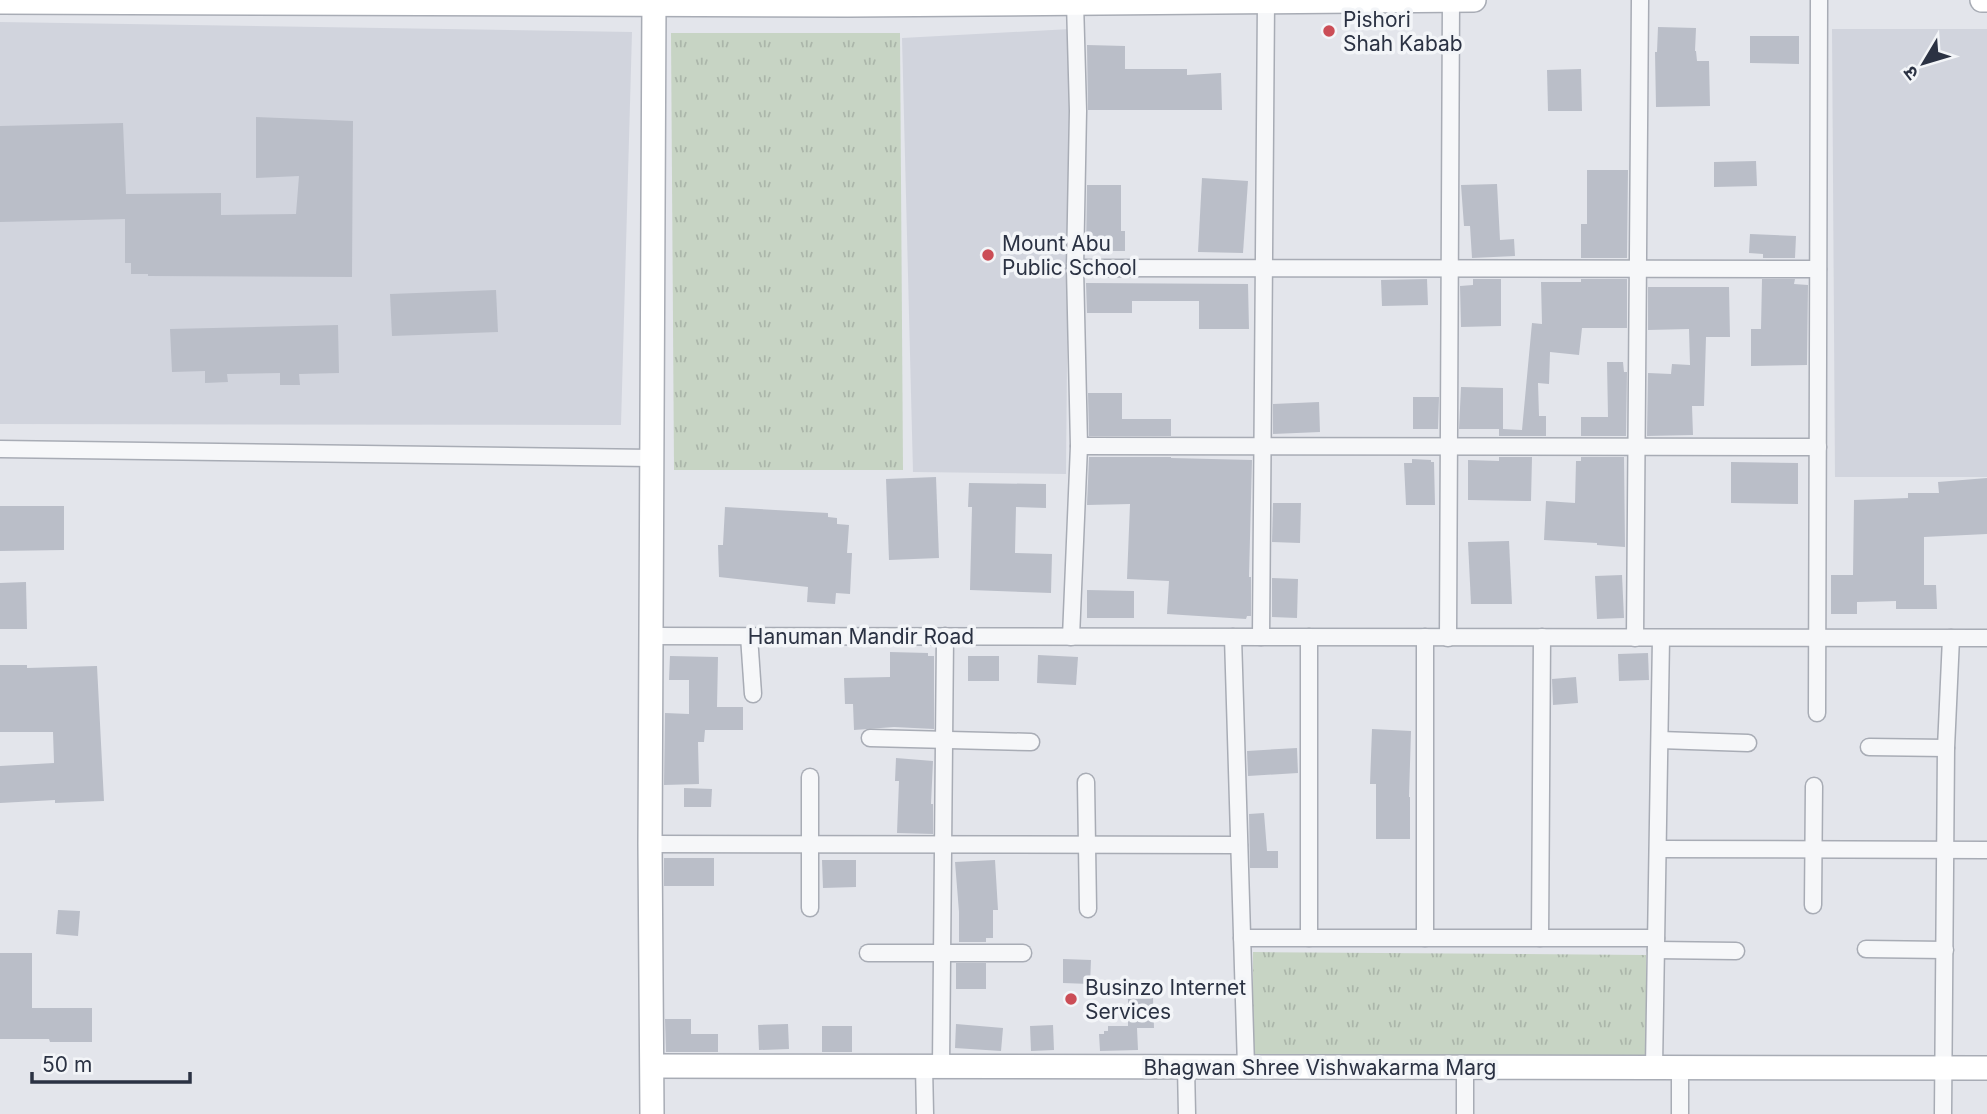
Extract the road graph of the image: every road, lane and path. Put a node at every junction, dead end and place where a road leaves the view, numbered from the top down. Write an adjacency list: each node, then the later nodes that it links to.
1 (1451, 0): 2 (street); 5 (street); 12 (street)
2 (1475, 0)
3 (1640, 0): 13 (street)
4 (1819, 0): 14 (street)
5 (1266, 1): 9 (street); 11 (street)
6 (0, 2): 7 (street)
7 (654, 2): 8 (street); 21 (street)
8 (915, 2): 9 (street)
9 (1075, 2): 10 (street)
10 (1075, 268): 11 (street); 15 (street)
11 (1264, 268): 12 (street); 16 (street)
12 (1450, 268): 13 (street); 17 (street)
13 (1639, 268): 14 (street); 18 (street)
14 (1818, 268): 19 (street)
15 (1079, 446): 16 (street); 26 (street)
16 (1261, 446): 17 (street); 28 (street)
17 (1449, 446): 18 (street); 31 (street)
18 (1637, 446): 19 (street); 32 (street)
19 (1818, 447): 34 (street)
20 (0, 449): 21 (street)
21 (651, 458): 22 (street)
22 (650, 636): 23 (street, Hanuman Mandir Road); 49 (street)
23 (749, 636): 24 (street, Hanuman Mandir Road); 37 (street)
24 (944, 636): 26 (street, Hanuman Mandir Road); 40 (street)
25 (1542, 636): 31 (street, Hanuman Mandir Road); 32 (street, Hanuman Mandir Road); 64 (street)
26 (1071, 637): 27 (street, Hanuman Mandir Road)
27 (1233, 637): 28 (street, Hanuman Mandir Road); 53 (street)
28 (1261, 637): 29 (street, Hanuman Mandir Road)
29 (1309, 637): 30 (street, Hanuman Mandir Road); 62 (street)
30 (1425, 637): 31 (street, Hanuman Mandir Road); 63 (street)
31 (1448, 638)
32 (1636, 638): 33 (street, Hanuman Mandir Road)
33 (1661, 638): 34 (street, Hanuman Mandir Road); 41 (street)
34 (1817, 638): 35 (street, Hanuman Mandir Road); 38 (street)
35 (1951, 638): 36 (street, Hanuman Mandir Road); 45 (street)
36 (1987, 638)
37 (753, 694)
38 (1817, 713)
39 (870, 737): 40 (street)
40 (944, 740): 42 (street); 51 (street)
41 (1660, 740): 43 (street); 54 (street)
42 (1031, 742)
43 (1748, 743)
44 (1870, 747): 45 (street)
45 (1946, 748): 56 (street)
46 (810, 777): 50 (street)
47 (1086, 782): 52 (street)
48 (1814, 786): 55 (street)
49 (650, 844): 50 (street); 72 (street)
50 (810, 844): 51 (street); 59 (street)
51 (943, 844): 52 (street); 70 (street)
52 (1087, 845): 53 (street); 60 (street)
53 (1239, 845): 61 (street)
54 (1658, 849): 55 (street); 65 (street)
55 (1814, 850): 56 (street); 58 (street)
56 (1946, 850): 57 (street); 67 (street)
57 (1987, 850)
58 (1813, 905)
59 (810, 908)
60 (1088, 909)
61 (1242, 938): 62 (street); 75 (street)
62 (1309, 938): 63 (street)
63 (1425, 938): 64 (street)
64 (1540, 938): 65 (street)
65 (1656, 944): 68 (street); 77 (street)
66 (1866, 949): 67 (street)
67 (1945, 950): 79 (street)
68 (1736, 951)
69 (868, 953): 70 (street)
70 (942, 953): 71 (street); 73 (street)
71 (1023, 953)
72 (653, 1066): 73 (street, Bhagwan Shree Vishwakarma Marg); 81 (street)
73 (933, 1066): 74 (street, Bhagwan Shree Vishwakarma Marg); 82 (street)
74 (1186, 1066): 75 (street, Bhagwan Shree Vishwakarma Marg); 83 (street)
75 (1246, 1067): 76 (street, Bhagwan Shree Vishwakarma Marg)
76 (1465, 1067): 77 (street, Bhagwan Shree Vishwakarma Marg); 84 (street)
77 (1654, 1067): 78 (street, Bhagwan Shree Vishwakarma Marg)
78 (1680, 1067): 79 (street, Bhagwan Shree Vishwakarma Marg); 85 (street)
79 (1943, 1067): 80 (street, Bhagwan Shree Vishwakarma Marg); 86 (street)
80 (1987, 1068)
81 (652, 1114)
82 (925, 1114)
83 (1187, 1114)
84 (1465, 1114)
85 (1680, 1114)
86 (1943, 1114)

